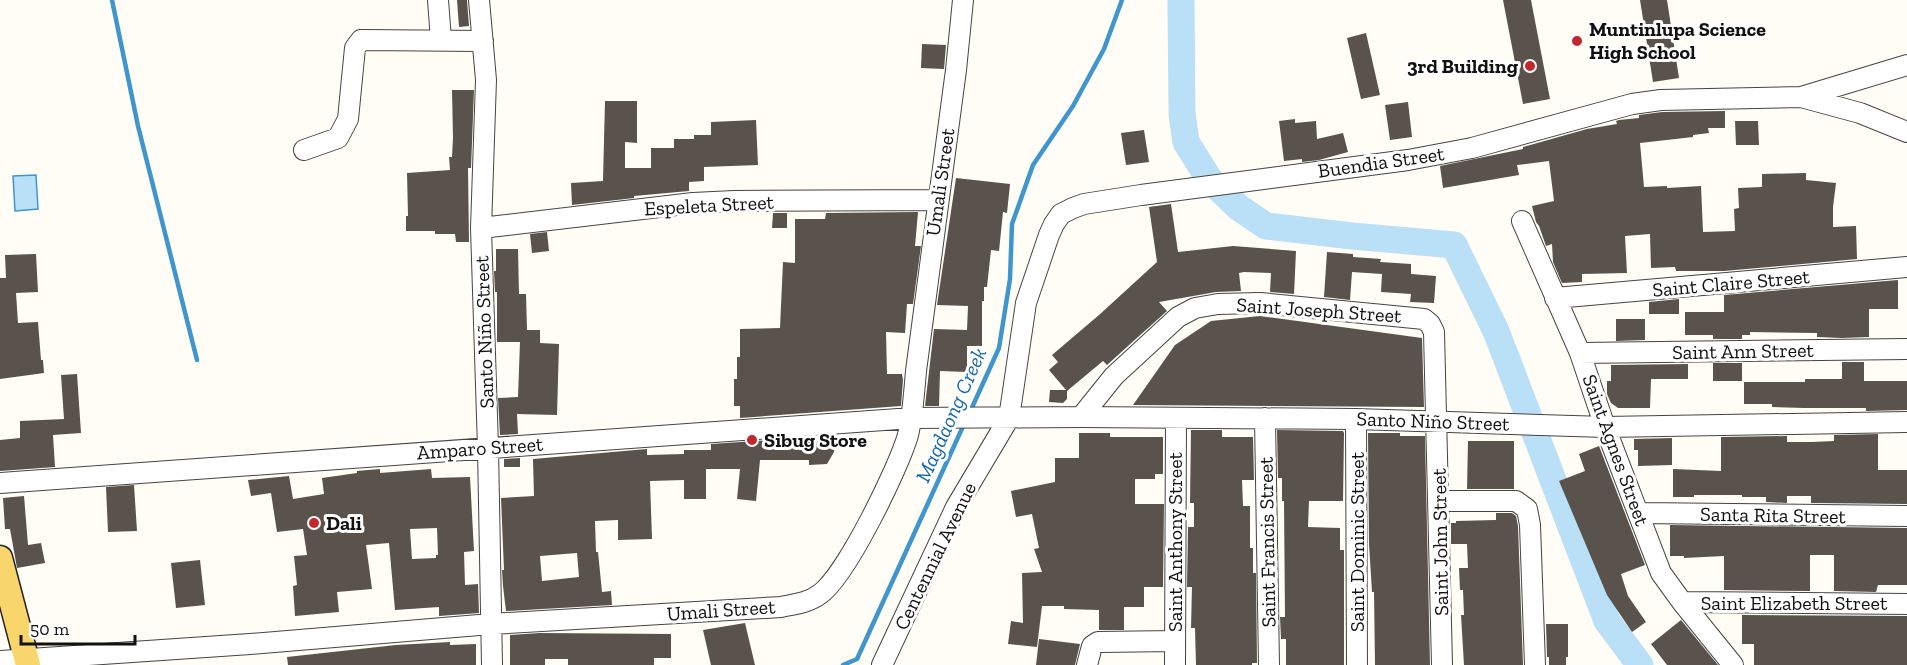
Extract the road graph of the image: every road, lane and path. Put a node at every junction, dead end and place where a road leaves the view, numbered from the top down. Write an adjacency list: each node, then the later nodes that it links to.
1 (438, 0): 4 (street)
2 (479, 0): 5 (street, Santo Niño Street)
3 (963, 0): 10 (street, Umali Street)
4 (441, 40): 5 (street); 9 (street)
5 (483, 41): 12 (street, Santo Niño Street)
6 (1907, 65): 7 (street, Buendia Street)
7 (1801, 97): 8 (street); 20 (street, Buendia Street)
8 (1907, 132)
9 (304, 150)
10 (938, 200): 12 (street, Espeleta Street); 18 (street, Umali Street)
11 (1522, 221): 14 (street, Saint Agnes Street)
12 (481, 228): 27 (street, Santo Niño Street)
13 (1907, 267): 14 (street, Saint Claire Street)
14 (1555, 298): 16 (street, Saint Agnes Street)
15 (1907, 349): 16 (street, Saint Ann Street)
16 (1580, 353): 26 (street, Saint Agnes Street)
17 (1081, 417): 20 (street, Santo Niño Street); 21 (street, Santo Niño Street); 24 (street, Saint Joseph Street)
18 (912, 418): 19 (street, Amparo Street); 27 (street, Amparo Street); 35 (street, Umali Street)
19 (960, 418): 20 (street, Santo Niño Street)
20 (1002, 418): 40 (street, Centennial Avenue)
21 (1176, 418): 22 (street, Santo Niño Street); 36 (street, Saint Anthony Street)
22 (1265, 418): 23 (street, Santo Niño Street); 43 (street, Saint Francis Street)
23 (1356, 418): 24 (street, Santo Niño Street); 44 (street, Saint Dominic Street)
24 (1436, 420): 26 (street, Santo Niño Street); 29 (street, Saint John Street)
25 (1907, 422): 26 (street, Santo Niño Street)
26 (1605, 427): 30 (street, Saint Agnes Street)
27 (488, 448): 28 (street, Amparo Street); 35 (street, Santo Niño Street)
28 (0, 483)
29 (1439, 501): 45 (street, Saint John Street); 46 (street)
30 (1639, 513): 31 (street, Santa Rita Street); 33 (street, Saint Agnes Street)
31 (1907, 516)
32 (0, 558): 38 (main road)
33 (1682, 602): 34 (street, Saint Elizabeth Street); 47 (street, Saint Agnes Street)
34 (1907, 604)
35 (491, 624): 38 (street, Umali Street); 39 (street, Santo Niño Street)
36 (1175, 641): 41 (street); 42 (street, Saint Anthony Street)
37 (0, 660): 38 (street, Umali Street)
38 (27, 662)
39 (492, 665)
40 (882, 665)
41 (1087, 665)
42 (1175, 665)
43 (1269, 665)
44 (1357, 665)
45 (1443, 665)
46 (1535, 665)
47 (1733, 665)

